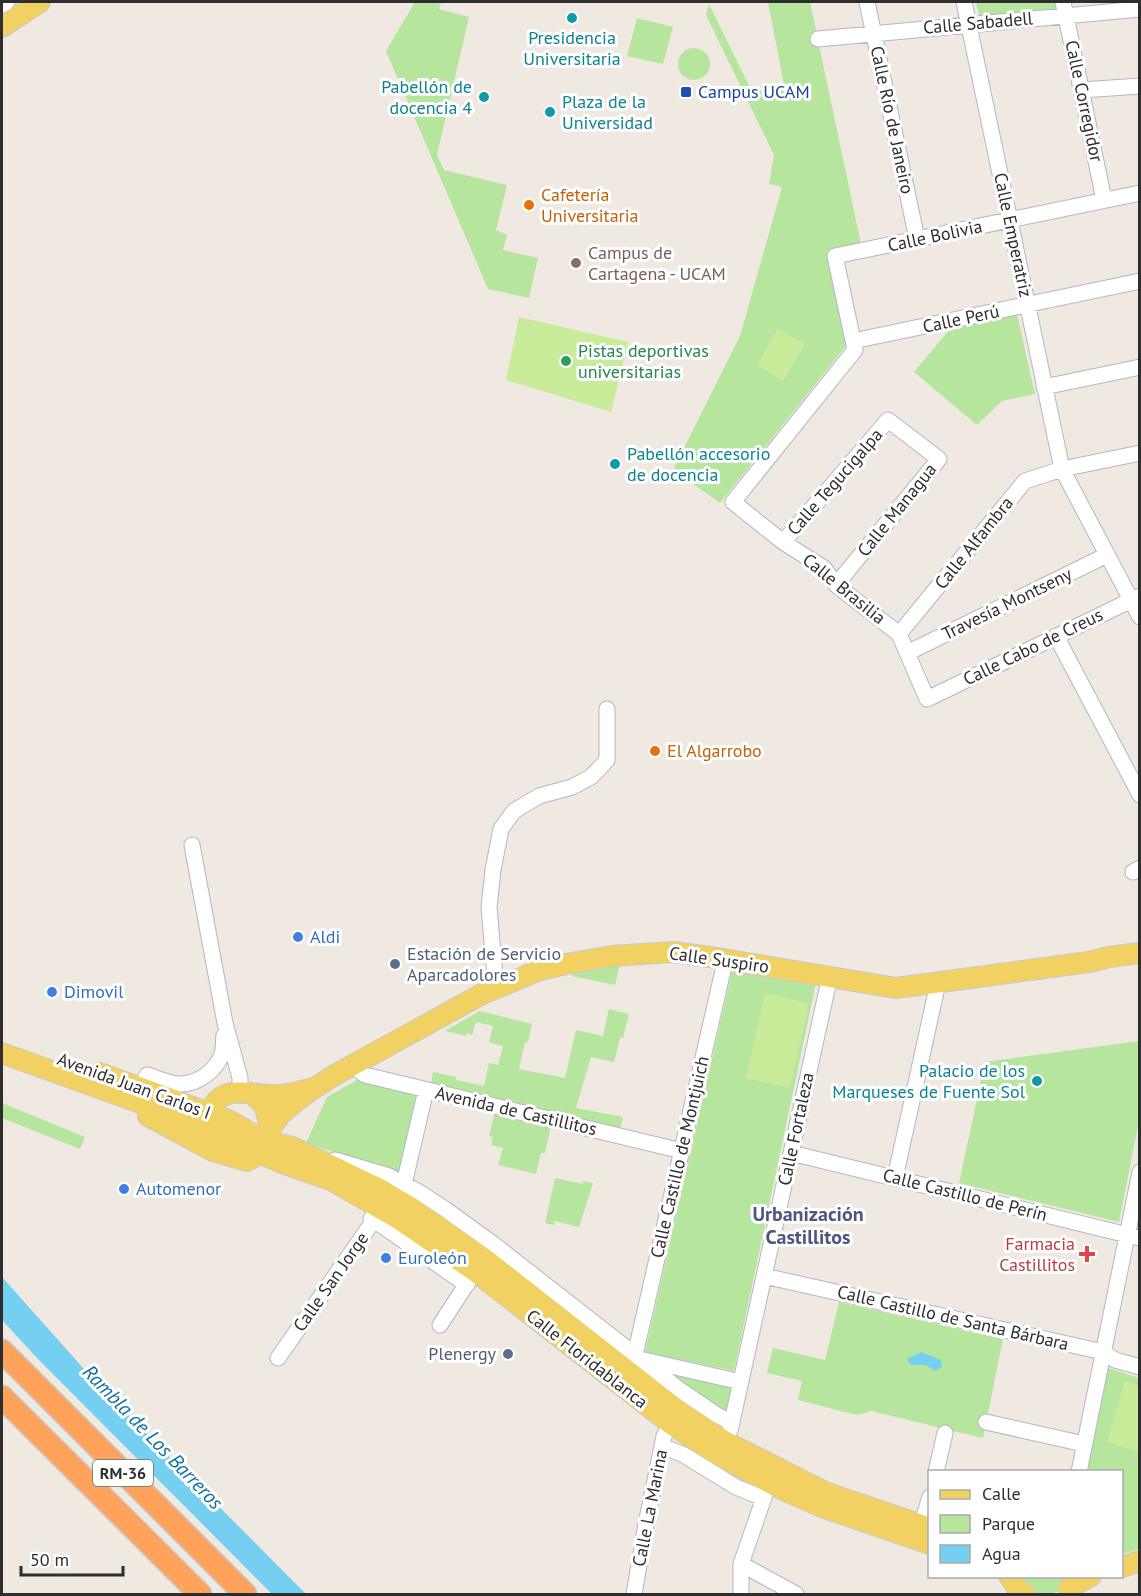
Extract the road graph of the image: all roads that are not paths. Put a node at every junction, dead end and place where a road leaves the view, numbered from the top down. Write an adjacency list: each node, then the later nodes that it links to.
1 (8, 2): 5 (street)
2 (40, 2): 9 (main road)
3 (867, 2): 10 (street, Calle Río de Janeiro)
4 (964, 2): 8 (street, Calle Emperatriz)
5 (2, 5)
6 (1064, 8): 7 (street, Calle Sabadell); 8 (street, Calle Sabadell); 13 (street, Calle Corregidor)
7 (1140, 9)
8 (969, 24): 10 (street, Calle Sabadell); 16 (street, Calle Emperatriz)
9 (2, 27)
10 (873, 33): 11 (street, Calle Sabadell); 17 (street, Calle Río de Janeiro)
11 (818, 39)
12 (1140, 86): 13 (street)
13 (1082, 90): 15 (street, Calle Corregidor)
14 (1140, 193): 15 (street, Calle Bolivia)
15 (1104, 200): 16 (street, Calle Bolivia)
16 (1010, 220): 17 (street, Calle Bolivia); 19 (street, Calle Emperatriz)
17 (917, 239): 20 (street, Calle Bolivia)
18 (1140, 281): 19 (street, Calle Perú)
19 (1027, 305): 20 (street, Calle Perú); 22 (street, Calle Emperatriz)
20 (853, 341): 26 (street, Calle Brasilia)
21 (1140, 367): 22 (street)
22 (1044, 387): 25 (street, Calle Emperatriz)
23 (915, 441): 26 (street, Calle Tegucigalpa); 28 (street, Calle Managua)
24 (1140, 453): 25 (street, Calle Alfambra)
25 (1062, 469): 27 (street, Calle Emperatriz); 31 (street, Calle Alfambra)
26 (783, 542): 28 (street, Calle Brasilia)
27 (1107, 555): 29 (street, Calle Emperatriz); 33 (street, Travesía Montseny)
28 (836, 585): 31 (street, Calle Brasilia)
29 (1135, 598): 30 (street, Calle Emperatriz); 32 (street, Calle Cabo de Creus)
30 (1140, 617)
31 (899, 634): 33 (street, Calle Brasilia)
32 (1056, 636): 34 (street, Calle Cabo de Creus); 36 (street)
33 (907, 653): 34 (street, Calle Brasilia)
34 (927, 699)
35 (607, 709): 42 (street)
36 (1140, 795)
37 (192, 845): 43 (street)
38 (1140, 953): 41 (main road, Calle Suspiro)
39 (722, 959): 40 (main road, Calle Suspiro); 42 (main road, Calle Suspiro); 54 (street, Calle Castillo de Montjuich)
40 (825, 977): 41 (main road, Calle Suspiro); 55 (street, Calle Fortaleza)
41 (929, 985): 59 (street)
42 (496, 988): 46 (main road, Calle Suspiro)
43 (225, 1023): 49 (street); 51 (street)
44 (2, 1040): 49 (main road, Avenida Juan Carlos I)
45 (2, 1053): 48 (main road, Avenida Juan Carlos I)
46 (353, 1066): 47 (main road, Calle Suspiro); 50 (street, Avenida de Castillitos)
47 (323, 1082): 51 (main road); 53 (main road)
48 (93, 1085): 52 (main road, Avenida Juan Carlos I); 57 (main road)
49 (141, 1088): 52 (main road, Avenida Juan Carlos I)
50 (426, 1089): 54 (street, Avenida de Castillitos); 60 (street)
51 (246, 1092): 52 (main road); 53 (main road)
52 (206, 1119): 53 (main road, Avenida Juan Carlos I); 57 (main road)
53 (262, 1143): 56 (main road, Calle Floridablanca); 57 (main road); 61 (main road, Calle Floridablanca)
54 (682, 1151): 69 (street, Calle Castillo de Montjuich)
55 (791, 1153): 59 (street, Calle Castillo de Perín); 63 (street, Calle Fortaleza)
56 (307, 1154): 60 (street, Calle Floridablanca); 80 (main road, Calle Floridablanca)
57 (236, 1158)
58 (1140, 1172): 62 (street)
59 (895, 1178): 62 (street, Calle Castillo de Perín)
60 (404, 1184): 69 (street, Calle Floridablanca)
61 (378, 1214): 64 (main road, Calle Floridablanca); 70 (street, Calle San Jorge)
62 (1133, 1236): 68 (street)
63 (764, 1276): 68 (street, Calle Castillo de Santa Bárbara); 72 (street, Calle Fortaleza)
64 (471, 1279): 65 (street); 77 (main road, Calle Floridablanca)
65 (440, 1325)
66 (2, 1339): 79 (highway)
67 (2, 1351): 79 (highway, RM-36)
68 (1103, 1352): 71 (street, Calle Castillo de Santa Bárbara); 81 (street)
69 (637, 1357): 72 (street); 76 (street, Calle Floridablanca)
70 (278, 1358)
71 (1140, 1367)
72 (741, 1382): 76 (street, Calle Fortaleza)
73 (2, 1397): 94 (highway, RM-36)
74 (2, 1411): 94 (highway)
75 (986, 1422): 81 (street)
76 (732, 1423): 80 (street, Calle Fortaleza)
77 (671, 1424): 82 (street, Calle La Marina); 85 (main road, Calle Floridablanca)
78 (945, 1433): 83 (street)
79 (86, 1436): 95 (highway, RM-36)
80 (726, 1442): 87 (main road, Calle Floridablanca)
81 (1084, 1444): 84 (street)
82 (662, 1446): 85 (street); 96 (street, Calle La Marina)
83 (936, 1470)
84 (1078, 1470)
85 (766, 1491): 88 (main road, Calle Floridablanca); 90 (street)
86 (928, 1509): 87 (street)
87 (925, 1527)
88 (928, 1543)
89 (1140, 1561): 91 (main road)
90 (741, 1564): 97 (street); 98 (street)
91 (1123, 1567)
92 (1087, 1578): 93 (main road)
93 (1068, 1588)
94 (198, 1594)
95 (245, 1594)
96 (634, 1594)
97 (741, 1594)
98 (796, 1594)

